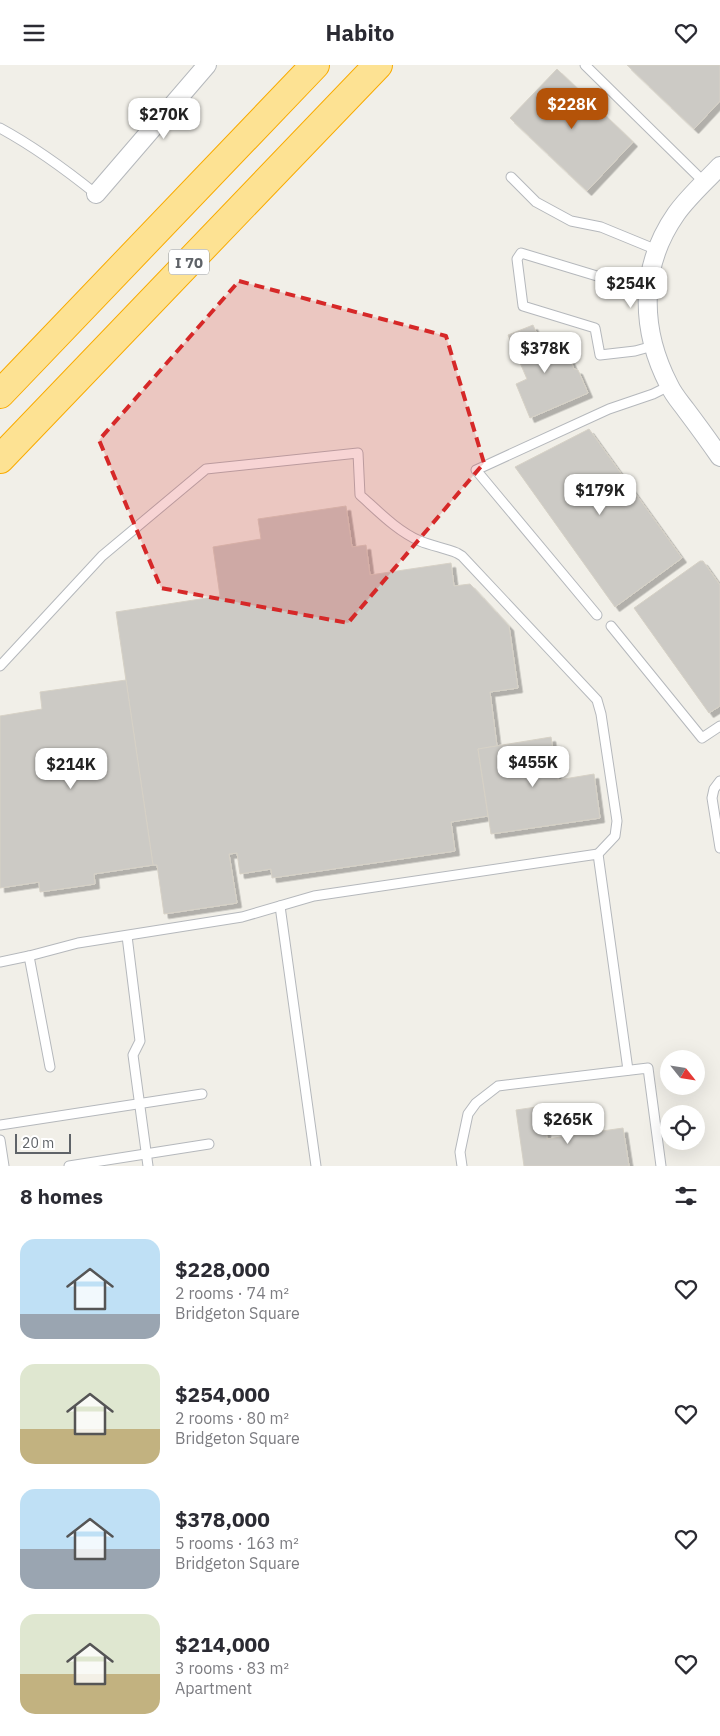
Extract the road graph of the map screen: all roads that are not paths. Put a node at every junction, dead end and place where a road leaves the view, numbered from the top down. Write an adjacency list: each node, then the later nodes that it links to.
1 (207, 65): 9 (street)
2 (315, 65): 14 (highway, I 70)
3 (378, 65): 16 (highway, I 70)
4 (585, 65): 8 (lane)
5 (0, 128): 9 (lane)
6 (720, 166): 8 (street)
7 (511, 177): 10 (lane)
8 (704, 182): 10 (street)
9 (96, 194)
10 (658, 249): 11 (street)
11 (647, 288): 12 (street); 12 (lane)
12 (653, 345): 13 (street)
13 (669, 386): 15 (street); 17 (lane)
14 (0, 394)
15 (720, 457)
16 (0, 459)
17 (597, 615)
18 (611, 626): 20 (lane)
19 (0, 666): 23 (lane)
20 (720, 726)
21 (720, 781): 22 (lane)
22 (720, 848)
23 (598, 854): 24 (lane); 29 (lane)
24 (280, 906): 25 (lane); 39 (lane)
25 (127, 936): 26 (lane); 31 (lane)
26 (29, 956): 27 (lane); 28 (lane)
27 (0, 962)
28 (50, 1067)
29 (628, 1071): 40 (lane); 41 (lane)
30 (202, 1093): 31 (lane)
31 (139, 1103): 32 (lane); 35 (lane)
32 (0, 1125)
33 (0, 1140): 36 (lane)
34 (210, 1144): 35 (lane)
35 (146, 1153): 37 (lane); 38 (lane)
36 (4, 1166)
37 (69, 1166)
38 (148, 1166)
39 (316, 1166)
40 (462, 1166)
41 (660, 1166)

